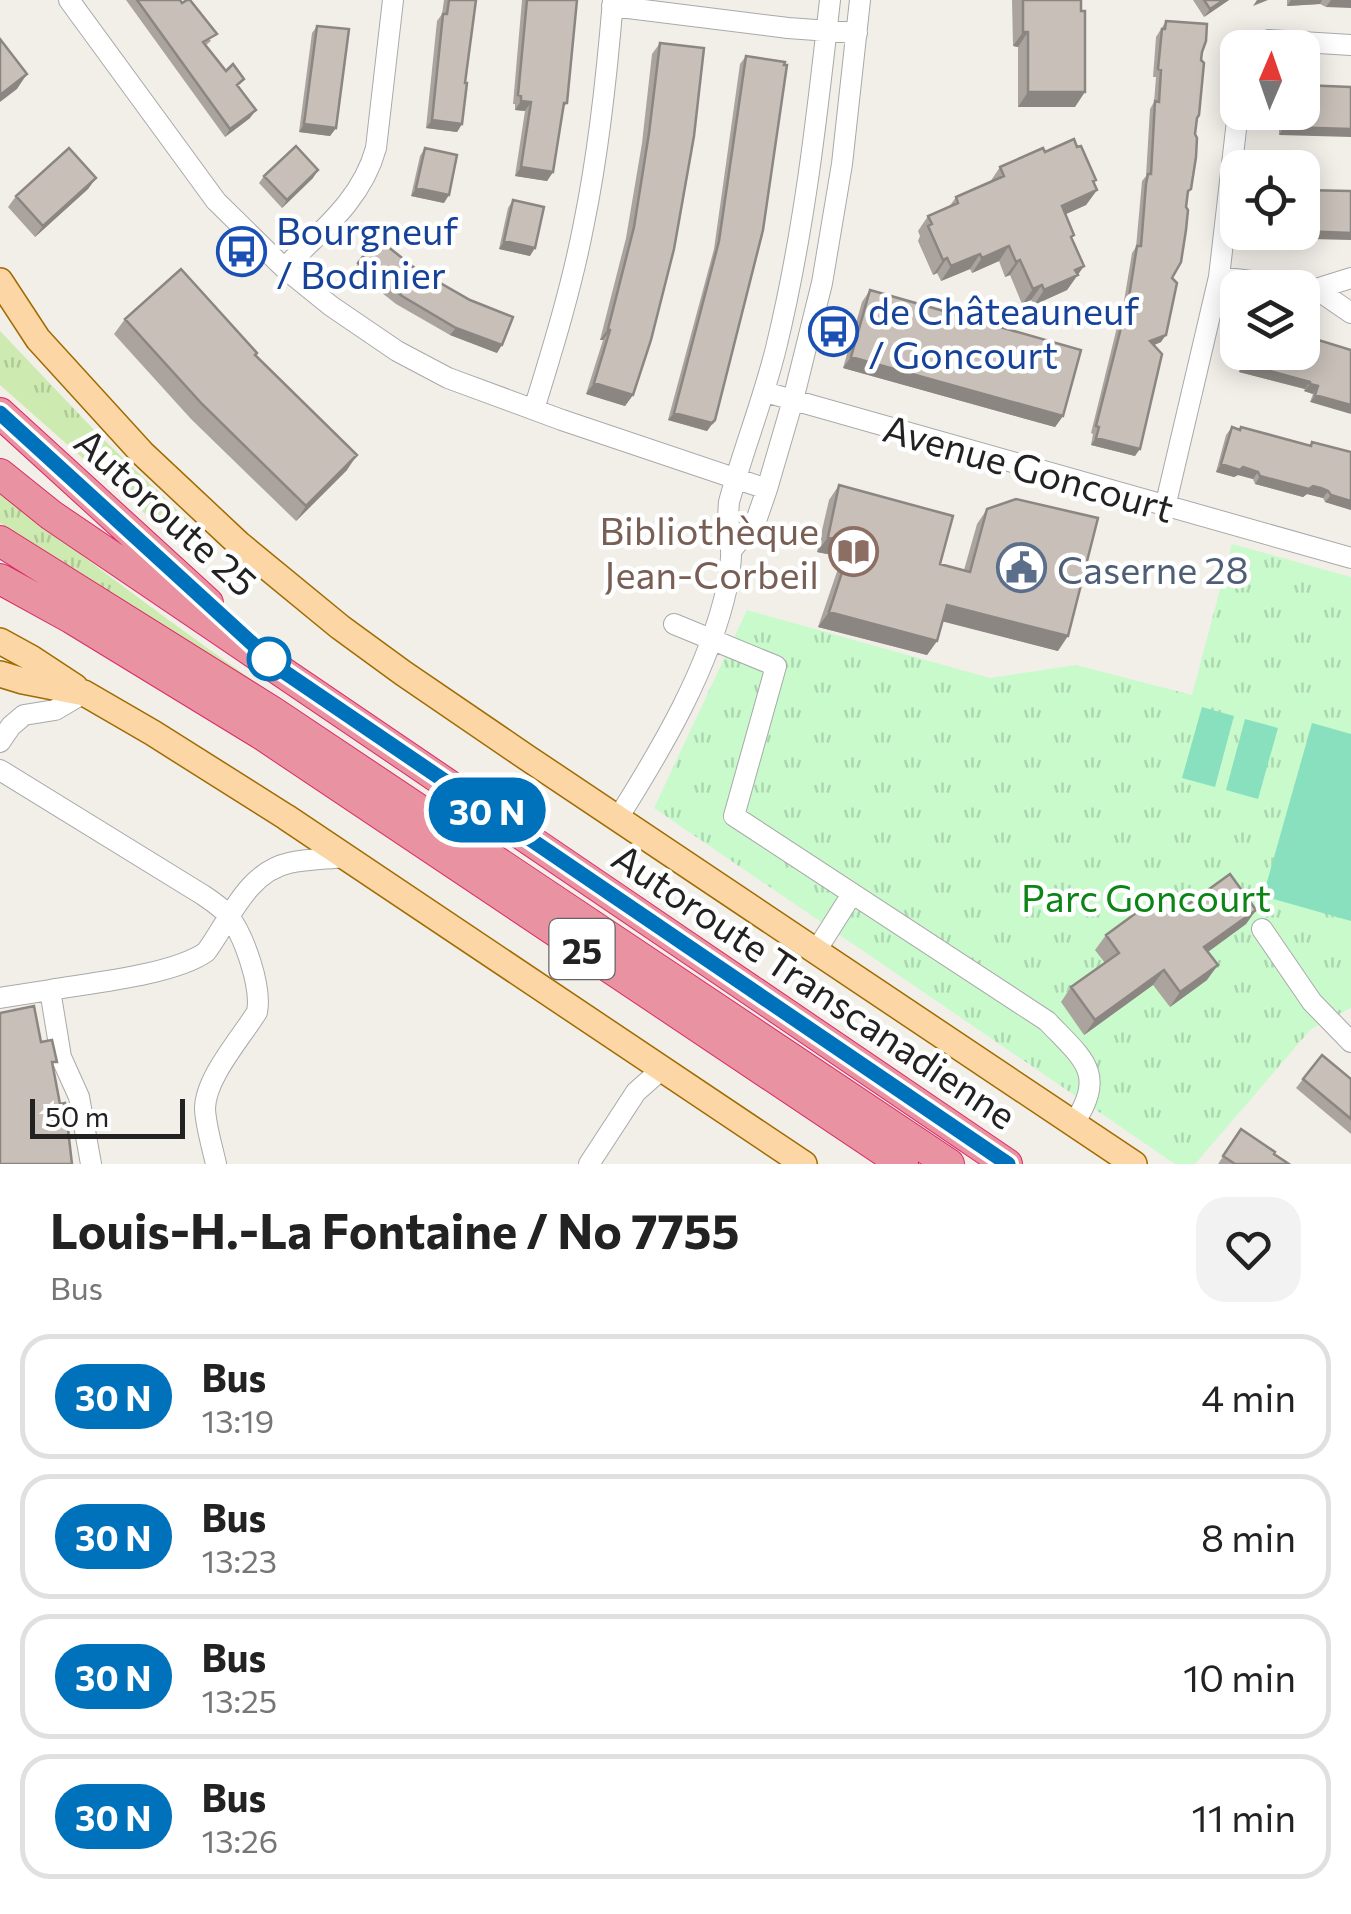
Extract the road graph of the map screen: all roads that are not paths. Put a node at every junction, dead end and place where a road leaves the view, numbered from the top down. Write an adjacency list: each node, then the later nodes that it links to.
1 (69, 0): 11 (street)
2 (393, 0): 11 (street)
3 (830, 0): 6 (street)
4 (860, 0): 7 (street)
5 (613, 3): 6 (street); 23 (street)
6 (826, 32): 7 (street); 21 (street)
7 (856, 33): 22 (street)
8 (1320, 43): 9 (street)
9 (1351, 45)
10 (1236, 130): 12 (street)
11 (284, 268): 23 (street)
12 (1221, 270)
13 (1220, 276): 28 (street)
14 (1351, 278): 16 (street)
15 (0, 281): 20 (main road)
16 (1320, 288)
17 (1320, 292): 19 (street)
18 (0, 308): 20 (main road)
19 (1351, 314)
20 (38, 339): 41 (main road)
21 (765, 392): 22 (street, Avenue Goncourt); 26 (street)
22 (793, 400): 27 (street); 28 (street, Avenue Goncourt)
23 (534, 409): 26 (street)
24 (0, 412): 36 (highway, Autoroute 25 / 25)
25 (0, 474): 36 (highway)
26 (736, 477): 27 (street); 30 (street)
27 (767, 489): 30 (street)
28 (1166, 507): 31 (street, Avenue Goncourt)
29 (0, 542): 57 (highway)
30 (731, 551): 34 (street)
31 (1351, 558)
32 (0, 578): 56 (highway, 25)
33 (674, 624): 34 (street)
34 (711, 640): 41 (street); 43 (street)
35 (0, 641): 38 (main road)
36 (280, 669): 58 (highway, Autoroute Transcanadienne / 25)
37 (0, 674): 38 (main road)
38 (84, 693): 39 (street); 42 (main road)
39 (0, 742)
40 (0, 770): 44 (street)
41 (618, 818): 46 (main road)
42 (344, 857): 44 (street); 50 (main road)
43 (852, 894): 46 (street); 51 (street)
44 (229, 916): 47 (street); 53 (street)
45 (1262, 930): 49 (street)
46 (816, 952): 51 (main road)
47 (50, 990): 48 (street); 52 (street)
48 (0, 998)
49 (1351, 1042)
50 (662, 1069): 54 (street); 55 (main road)
51 (1074, 1123): 59 (main road)
52 (91, 1164)
53 (216, 1164)
54 (590, 1164)
55 (804, 1164)
56 (903, 1164)
57 (949, 1164)
58 (1008, 1164)
59 (1134, 1164)

